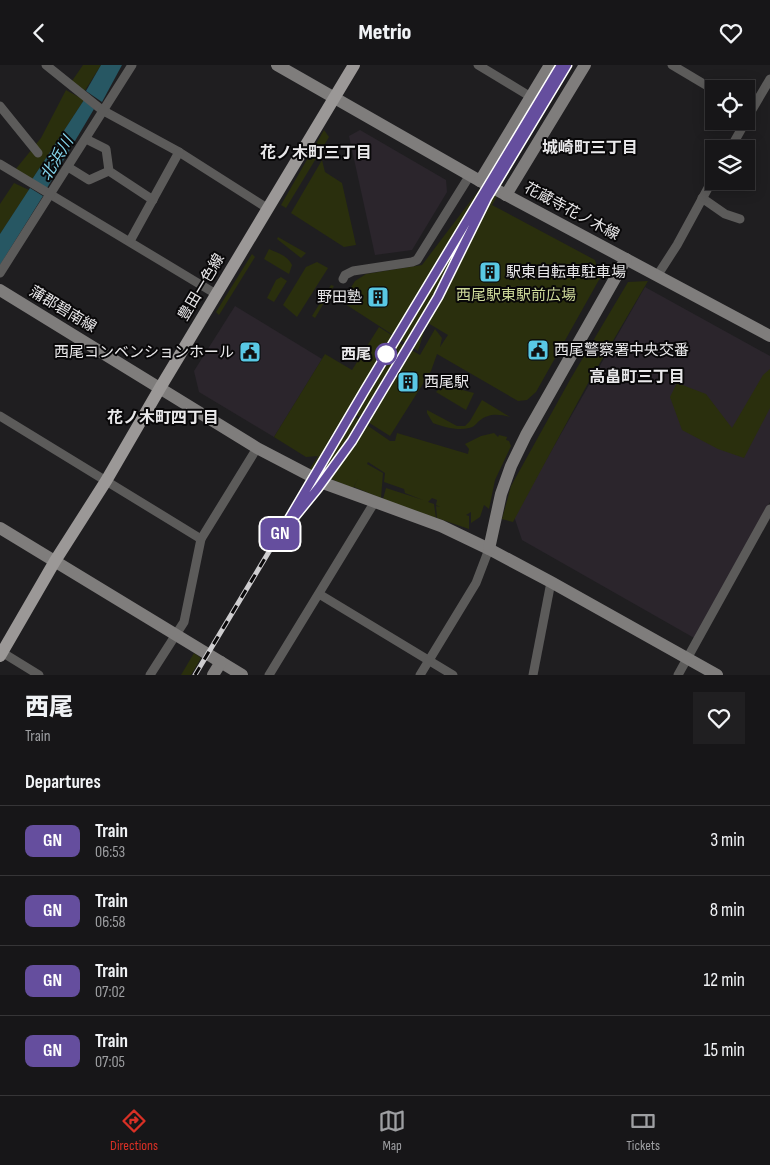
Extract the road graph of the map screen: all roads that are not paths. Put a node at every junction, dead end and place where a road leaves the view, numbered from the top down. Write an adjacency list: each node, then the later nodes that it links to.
1 (46, 65): 15 (street)
2 (132, 65): 15 (street)
3 (277, 65): 12 (street, 花蔵寺花ノ木線)
4 (354, 65): 12 (main road, 豊田一色線)
5 (478, 65): 11 (street)
6 (550, 65): 11 (street)
7 (585, 65): 25 (street)
8 (672, 65): 10 (street)
9 (770, 79): 13 (street)
10 (705, 85)
11 (532, 97): 22 (street)
12 (334, 98): 22 (street, 花蔵寺花ノ木線); 28 (main road, 豊田一色線)
13 (755, 102)
14 (0, 106): 18 (street)
15 (102, 110): 16 (street); 17 (street)
16 (86, 139): 20 (street); 21 (street)
17 (179, 152): 27 (street); 28 (street)
18 (38, 153)
19 (0, 164): 24 (street)
20 (68, 167): 21 (street); 24 (street)
21 (108, 171): 27 (street)
22 (475, 178): 25 (street, 花蔵寺花ノ木線); 34 (street)
23 (707, 190): 26 (street)
24 (52, 194): 30 (street); 32 (street)
25 (506, 195): 31 (street, 花蔵寺花ノ木線)
26 (702, 198): 29 (street); 33 (street)
27 (153, 200): 30 (street)
28 (267, 208): 36 (main road, 豊田一色線)
29 (740, 219)
30 (130, 241): 36 (street)
31 (626, 259): 33 (street, 花蔵寺花ノ木線); 46 (street)
32 (0, 273)
33 (657, 276): 37 (street, 花蔵寺花ノ木線)
34 (342, 279)
35 (0, 290): 38 (street, 蒲郡碧南線)
36 (216, 294): 38 (main road, 豊田一色線)
37 (770, 336)
38 (160, 388): 40 (street, 蒲郡碧南線); 41 (main road, 豊田一色線)
39 (0, 416): 41 (street)
40 (257, 447): 42 (street, 蒲郡碧南線); 45 (street)
41 (106, 481): 45 (street); 47 (main road, 豊田一色線)
42 (374, 503): 46 (street, 蒲郡碧南線); 49 (street)
43 (770, 509): 52 (street)
44 (0, 528): 47 (street)
45 (201, 539): 50 (street)
46 (489, 549): 48 (street, 蒲郡碧南線); 53 (street)
47 (55, 561): 50 (street); 51 (main road, 豊田一色線)
48 (551, 581): 52 (street, 蒲郡碧南線); 62 (street)
49 (319, 594): 53 (street); 59 (street)
50 (175, 634): 54 (street); 56 (street)
51 (1, 653): 55 (street)
52 (686, 658): 63 (street); 64 (street, 蒲郡碧南線)
53 (429, 660): 60 (street); 61 (street)
54 (221, 662): 57 (street); 58 (street)
55 (39, 675)
56 (150, 675)
57 (213, 675)
58 (242, 675)
59 (269, 675)
60 (420, 675)
61 (453, 675)
62 (533, 675)
63 (678, 675)
64 (717, 675)

